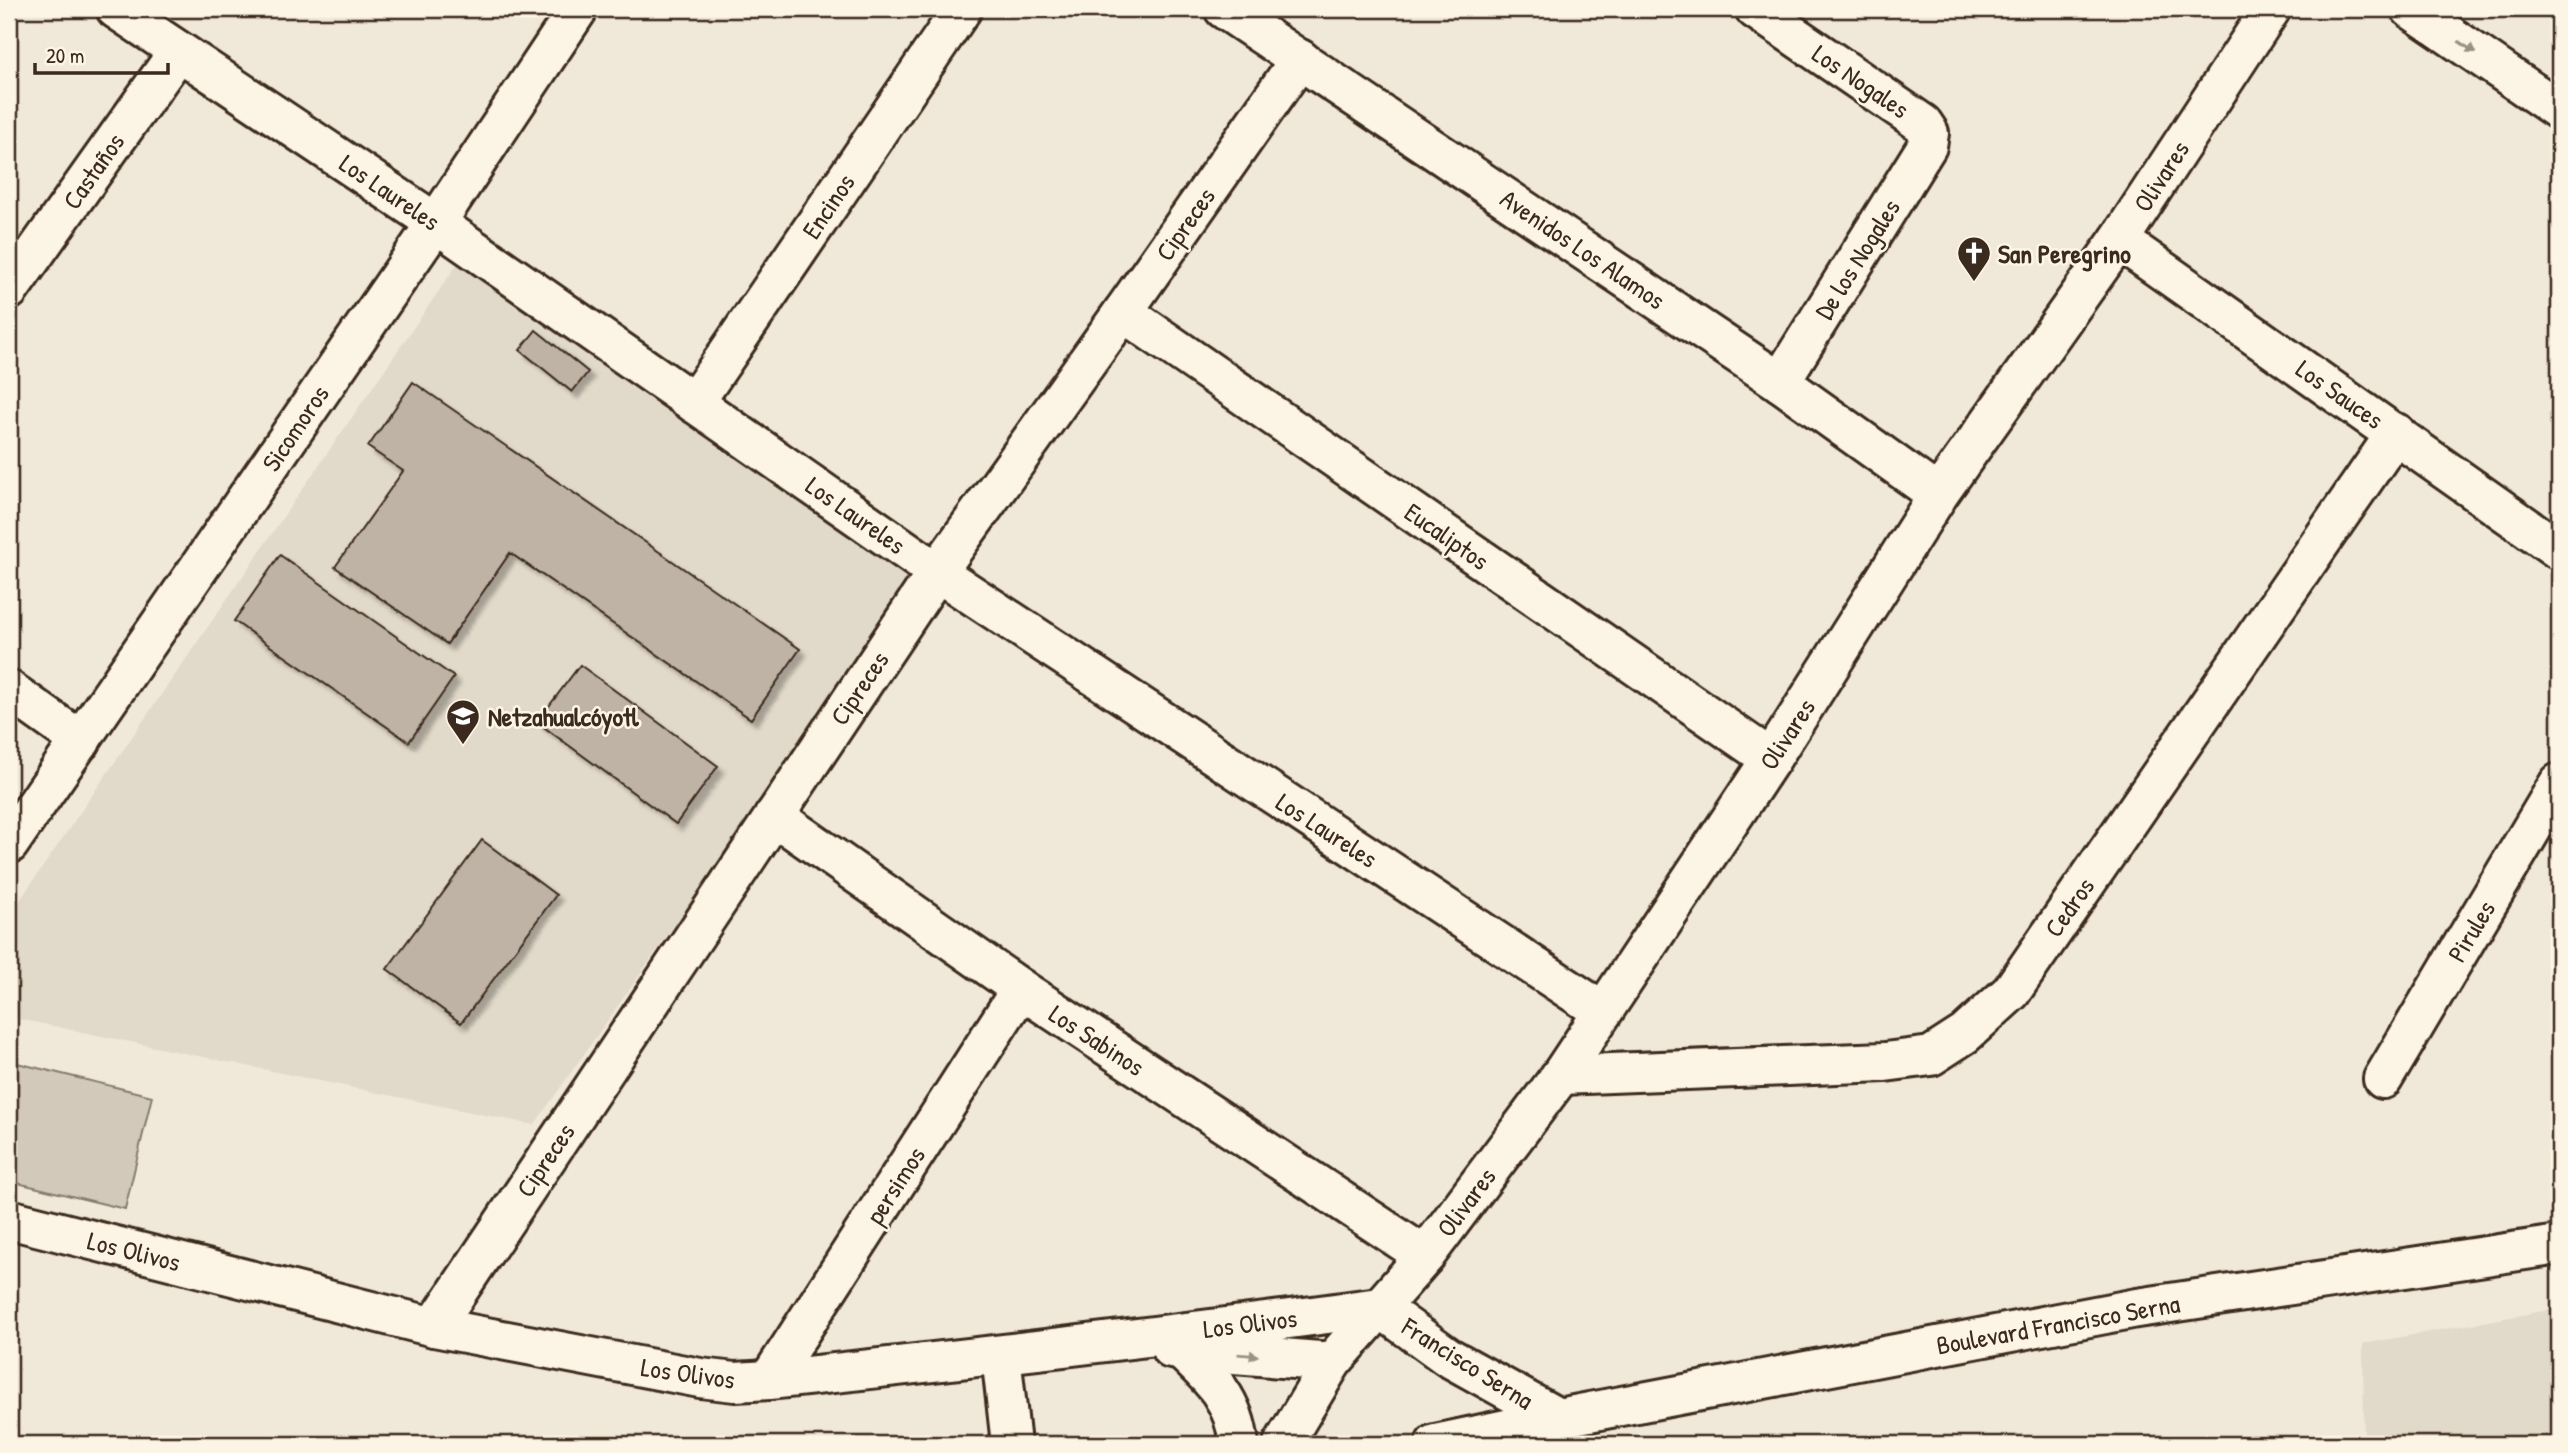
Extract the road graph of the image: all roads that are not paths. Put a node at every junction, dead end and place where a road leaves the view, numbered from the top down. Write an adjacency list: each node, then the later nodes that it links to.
1 (116, 9): 8 (street, Los Laureles)
2 (578, 9): 12 (street, Sicomoros)
3 (962, 9): 17 (street, Encinos)
4 (1224, 9): 9 (street, Avenidos Los Alamos)
5 (1755, 9): 11 (street, Los Nogales)
6 (2270, 9): 13 (street, Olivares)
7 (2411, 9): 10 (street, one-way to 10)
8 (178, 52): 12 (street, Los Laureles); 14 (street, Castaños)
9 (1300, 59): 15 (street, Cipreces); 16 (street, Avenidos Los Alamos)
10 (2559, 110)
11 (1928, 133): 16 (street, De los Nogales)
12 (436, 223): 17 (street, Los Laureles); 23 (street, Sicomoros)
13 (2119, 240): 18 (street, Los Sauces); 19 (street, Olivares)
14 (9, 290)
15 (1123, 312): 21 (street, Cipreces); 24 (street, Eucaliptos)
16 (1780, 382): 19 (street, Avenidos Los Alamos)
17 (694, 403): 21 (street, Los Laureles)
18 (2396, 433): 20 (street, Los Sauces); 30 (street, Cedros)
19 (1938, 495): 24 (street, Olivares)
20 (2559, 550)
21 (937, 572): 26 (street, Cipreces); 29 (street, Los Laureles)
22 (9, 690): 23 (street)
23 (81, 741): 27 (street, Sicomoros)
24 (1771, 759): 29 (street, Olivares)
25 (2559, 783): 31 (street, Pirules)
26 (774, 816): 28 (street, Los Sabinos); 36 (street, Cipreces)
27 (9, 844)
28 (1021, 989): 34 (street, Los Sabinos); 41 (street, persimos)
29 (1602, 1012): 30 (street, Olivares)
30 (1562, 1075): 34 (street, Olivares)
31 (2383, 1079)
32 (9, 1219): 36 (street, Los Olivos)
33 (2559, 1245): 42 (street, Boulevard Francisco Serna)
34 (1425, 1256): 35 (street, Olivares)
35 (1379, 1307): 37 (street, Los Olivos); 40 (street, Olivares); 42 (street, Francisco Serna)
36 (434, 1327): 41 (street, Los Olivos)
37 (1102, 1344): 38 (street); 39 (street, Los Olivos)
38 (1180, 1349): 40 (street, one-way to 40); 44 (street)
39 (1001, 1355): 41 (street, Los Olivos); 43 (street)
40 (1332, 1363): 45 (street, Olivares)
41 (769, 1380)
42 (1558, 1418): 46 (street, Francisco Serna)
43 (1011, 1444)
44 (1239, 1444)
45 (1283, 1444)
46 (1435, 1444)

